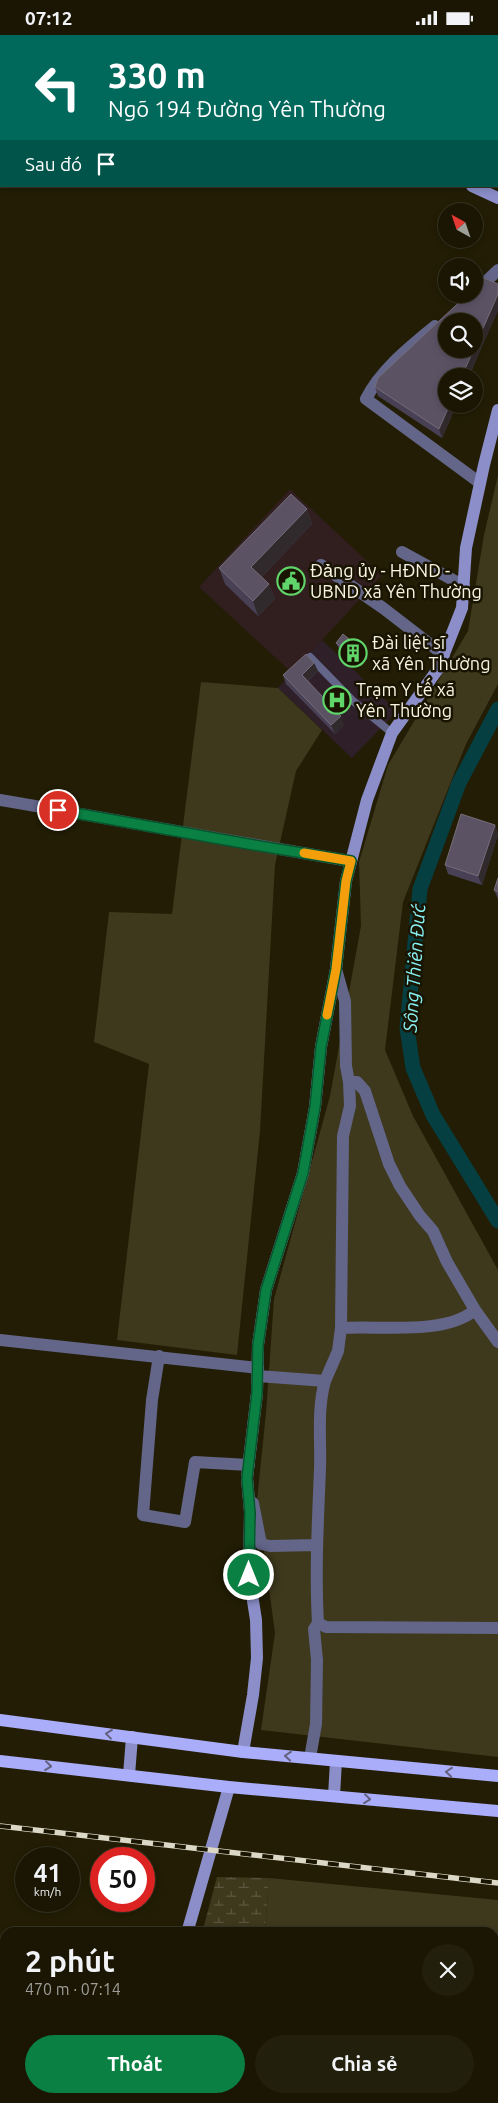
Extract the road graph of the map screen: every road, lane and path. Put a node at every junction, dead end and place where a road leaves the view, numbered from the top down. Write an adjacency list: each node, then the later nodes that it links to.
1 (474, 187): 2 (main road)
2 (498, 198)
3 (498, 270): 4 (street)
4 (483, 284)
5 (438, 323): 7 (street)
6 (498, 410): 7 (main road)
7 (480, 483): 10 (main road)
8 (402, 552): 10 (street)
9 (321, 565): 11 (street)
10 (464, 586): 11 (main road)
11 (444, 655): 13 (main road)
12 (310, 657): 13 (lane)
13 (392, 733): 15 (main road)
14 (0, 800): 15 (street)
15 (351, 861): 16 (main road)
16 (336, 969): 17 (street); 23 (main road)
17 (349, 1081): 18 (street); 19 (street)
18 (475, 1310): 19 (street); 21 (street)
19 (341, 1328): 24 (street)
20 (0, 1340): 22 (street)
21 (498, 1342)
22 (159, 1356): 23 (street); 25 (street)
23 (258, 1372): 24 (street); 25 (main road)
24 (325, 1381): 27 (street)
25 (249, 1465): 26 (main road)
26 (249, 1498): 27 (street); 32 (main road)
27 (317, 1545): 28 (street)
28 (318, 1623): 29 (street); 33 (street)
29 (498, 1628)
30 (0, 1720): 31 (main road, one-way to 30)
31 (132, 1737): 32 (main road); 36 (main road)
32 (243, 1752): 33 (main road, one-way to 32)
33 (310, 1758): 35 (main road)
34 (0, 1761): 36 (main road, one-way to 36)
35 (336, 1761): 37 (main road, one-way to 35); 39 (main road)
36 (129, 1775): 38 (main road)
37 (498, 1776)
38 (229, 1787): 39 (main road); 41 (main road)
39 (334, 1796): 40 (main road, one-way to 40)
40 (498, 1811)
41 (189, 1927)

